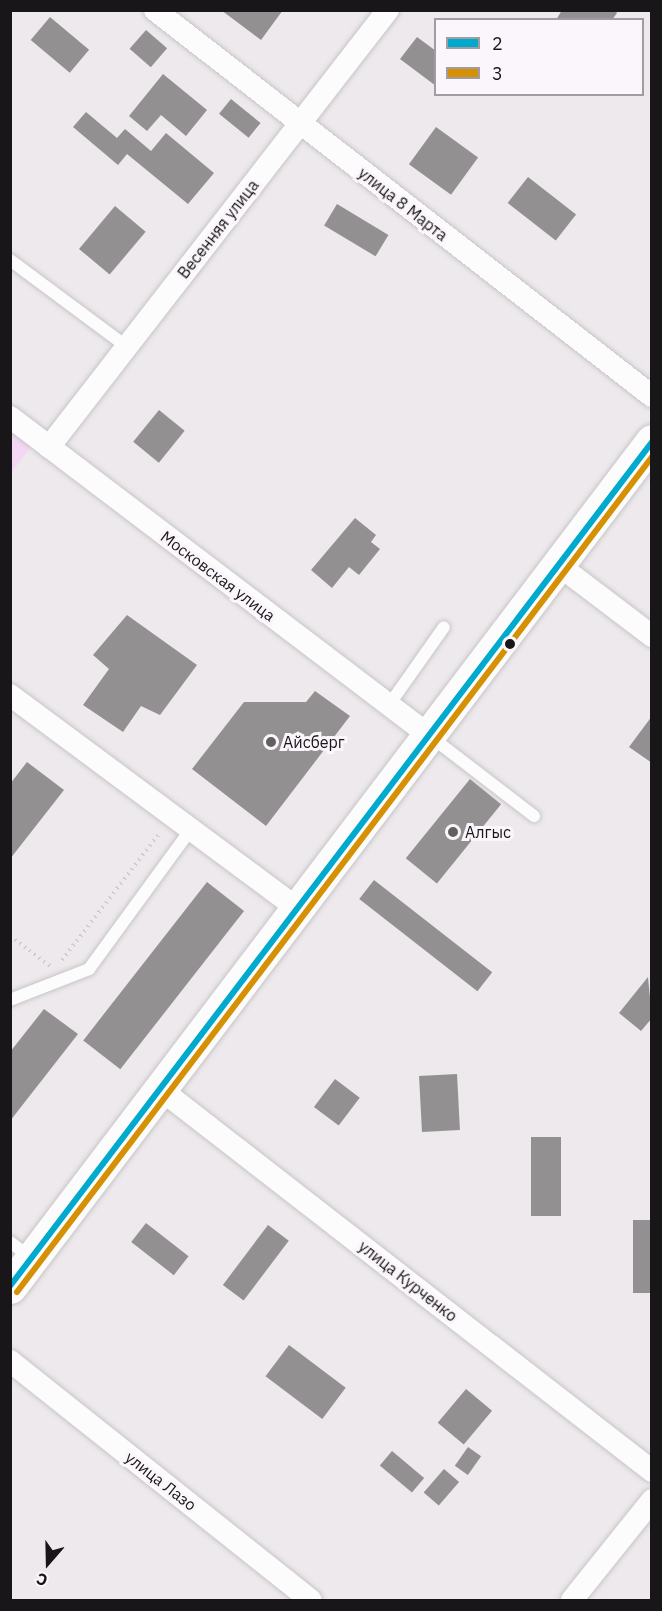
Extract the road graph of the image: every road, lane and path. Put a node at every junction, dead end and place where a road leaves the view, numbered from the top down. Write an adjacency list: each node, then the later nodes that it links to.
1 (155, 10): 3 (street, улица 8 Марта)
2 (388, 10): 3 (street, Весенняя улица)
3 (300, 124): 5 (street, Весенняя улица); 6 (street, улица 8 Марта)
4 (10, 260): 5 (lane)
5 (127, 347): 9 (street, Весенняя улица)
6 (651, 396)
7 (10, 417): 9 (street, Московская улица)
8 (651, 441): 10 (main road)
9 (49, 447): 14 (street, Московская улица)
10 (557, 564): 12 (street); 15 (main road)
11 (444, 627): 14 (lane)
12 (651, 636)
13 (10, 695): 18 (street)
14 (389, 705): 15 (street, Московская улица)
15 (426, 734): 16 (lane); 21 (main road)
16 (534, 816)
17 (149, 827): 19 (path)
18 (191, 830): 20 (lane); 21 (street)
19 (159, 834): 20 (path); 22 (path)
20 (178, 848): 23 (lane)
21 (295, 907): 24 (main road)
22 (10, 936)
23 (10, 1000)
24 (164, 1092): 25 (main road); 28 (street, улица Курченко)
25 (22, 1251): 26 (main road)
26 (10, 1287)
27 (10, 1361): 30 (street, улица Лазо)
28 (651, 1471)
29 (651, 1500): 31 (street)
30 (311, 1600)
31 (572, 1600)

